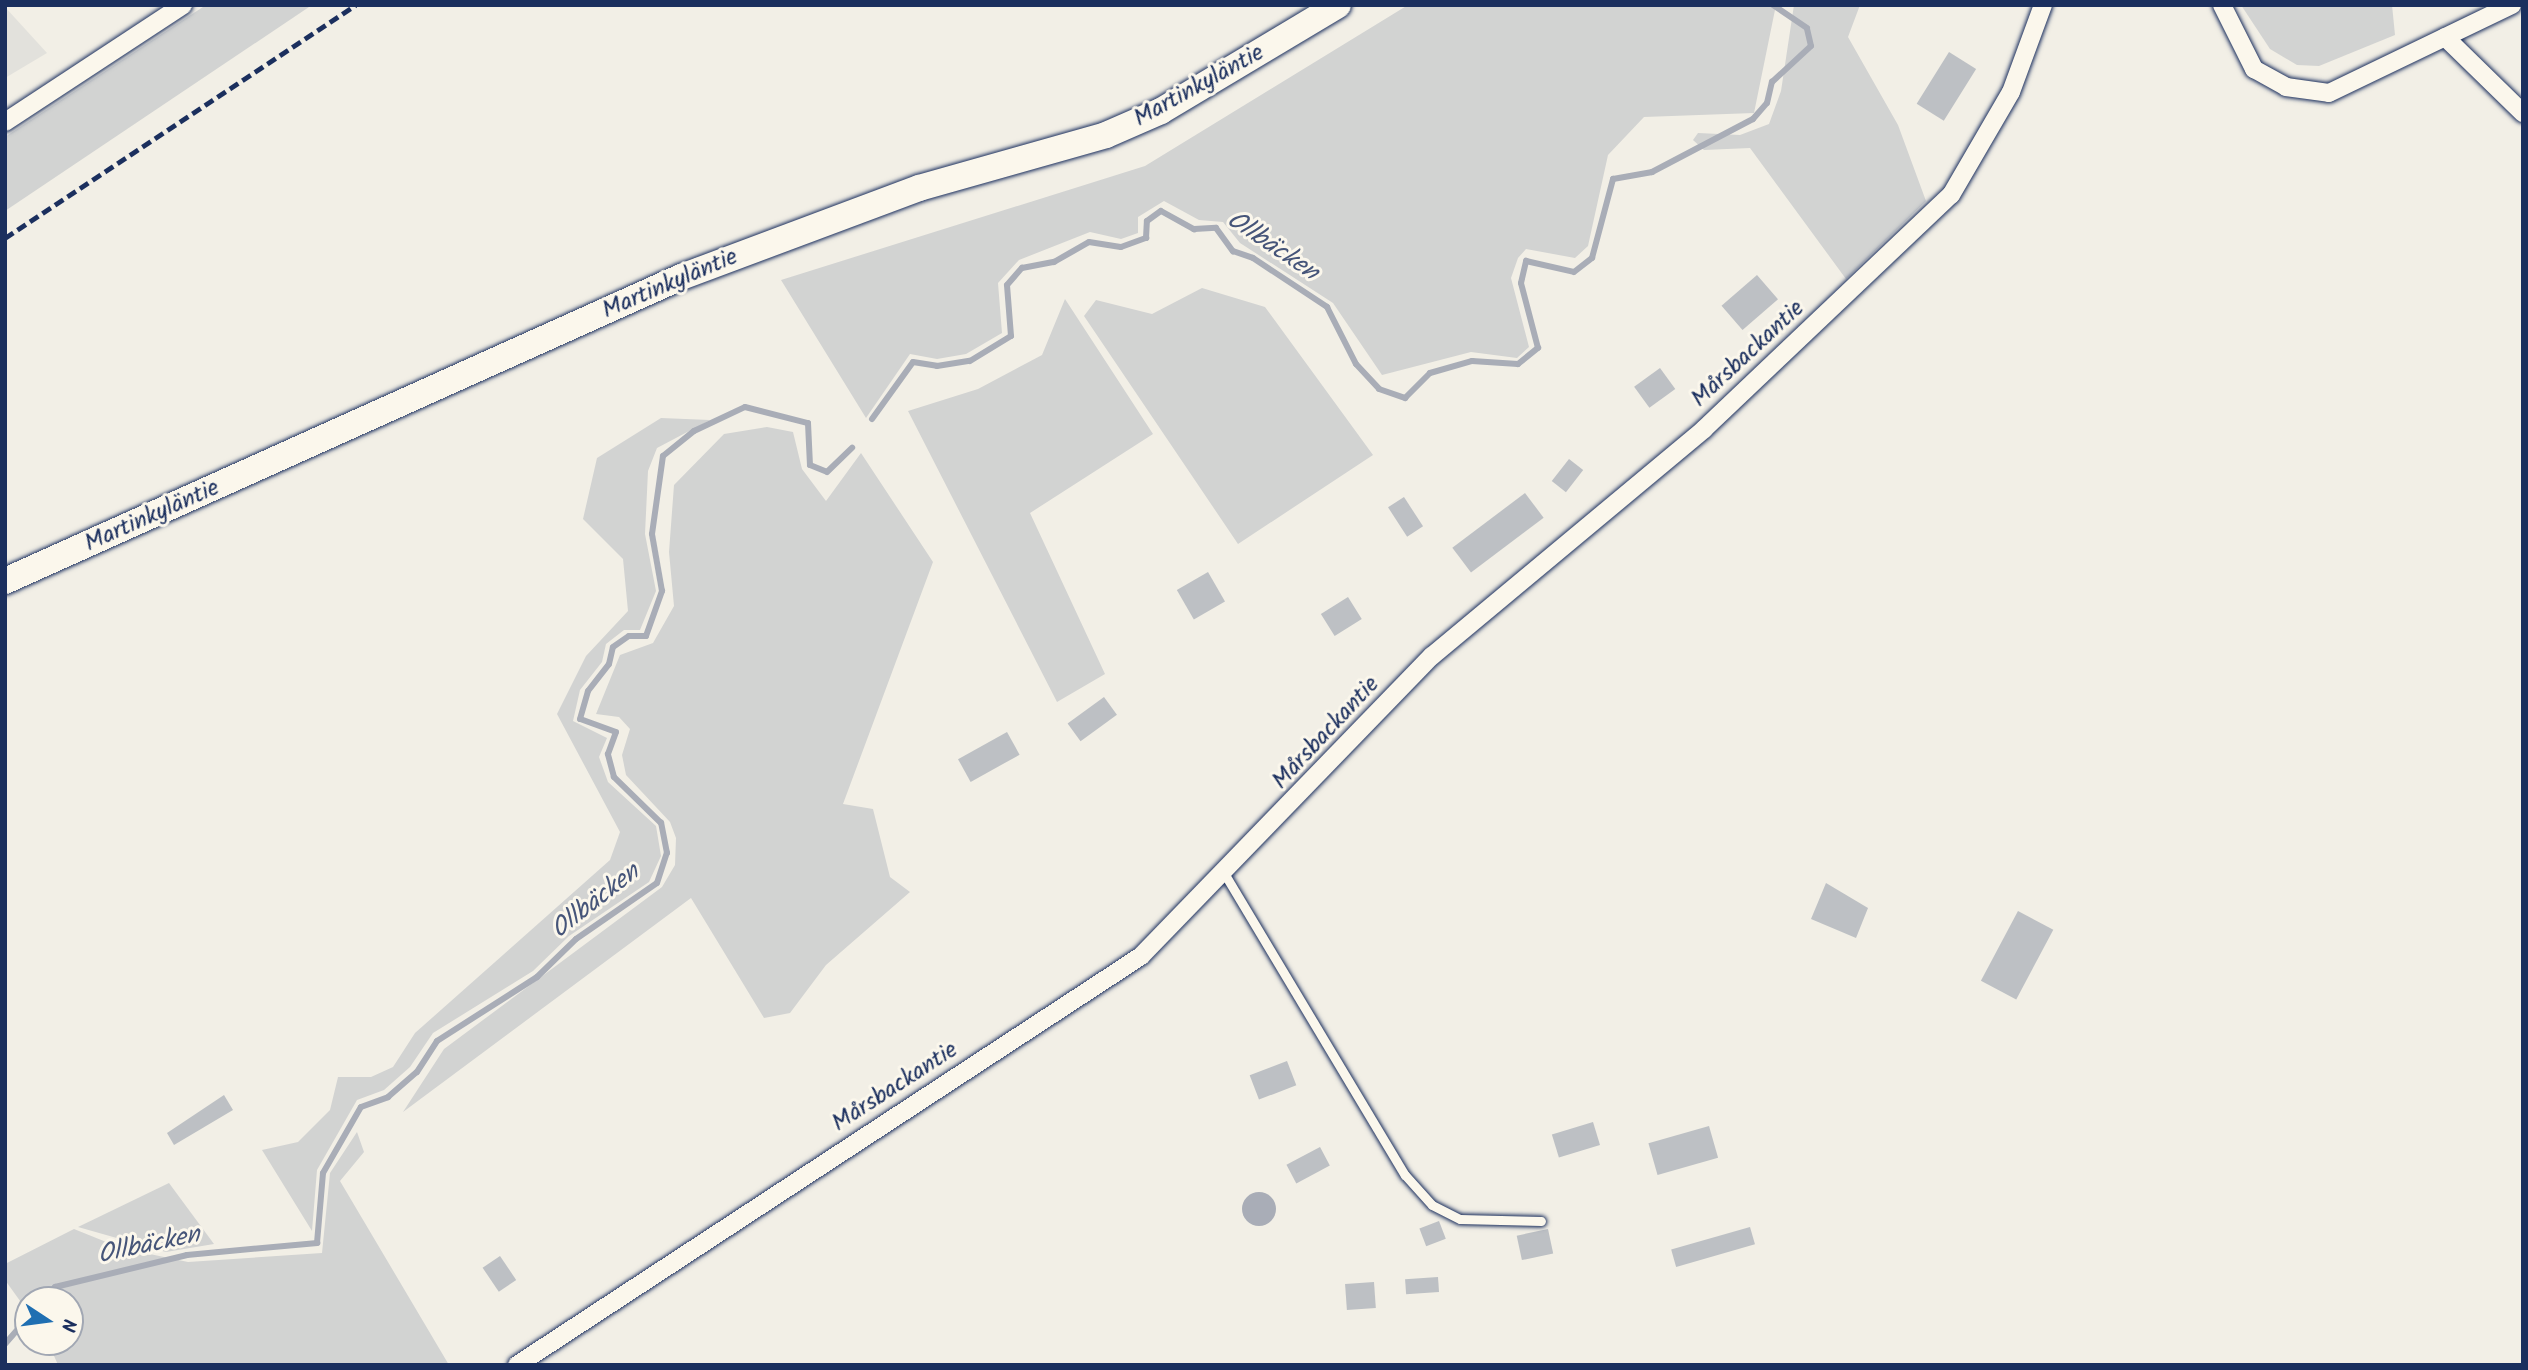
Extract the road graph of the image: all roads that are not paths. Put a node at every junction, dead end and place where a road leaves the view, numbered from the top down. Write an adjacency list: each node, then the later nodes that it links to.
1 (183, 5): 8 (street)
2 (1338, 5): 9 (street, Martinkyläntie)
3 (2043, 5): 10 (street, Mårsbackantie)
4 (2222, 5): 6 (street)
5 (2512, 5): 6 (street)
6 (2445, 37): 7 (street)
7 (2523, 113)
8 (5, 122)
9 (5, 581)
10 (1224, 873): 11 (lane); 12 (street, Mårsbackantie)
11 (1541, 1221)
12 (517, 1365)

